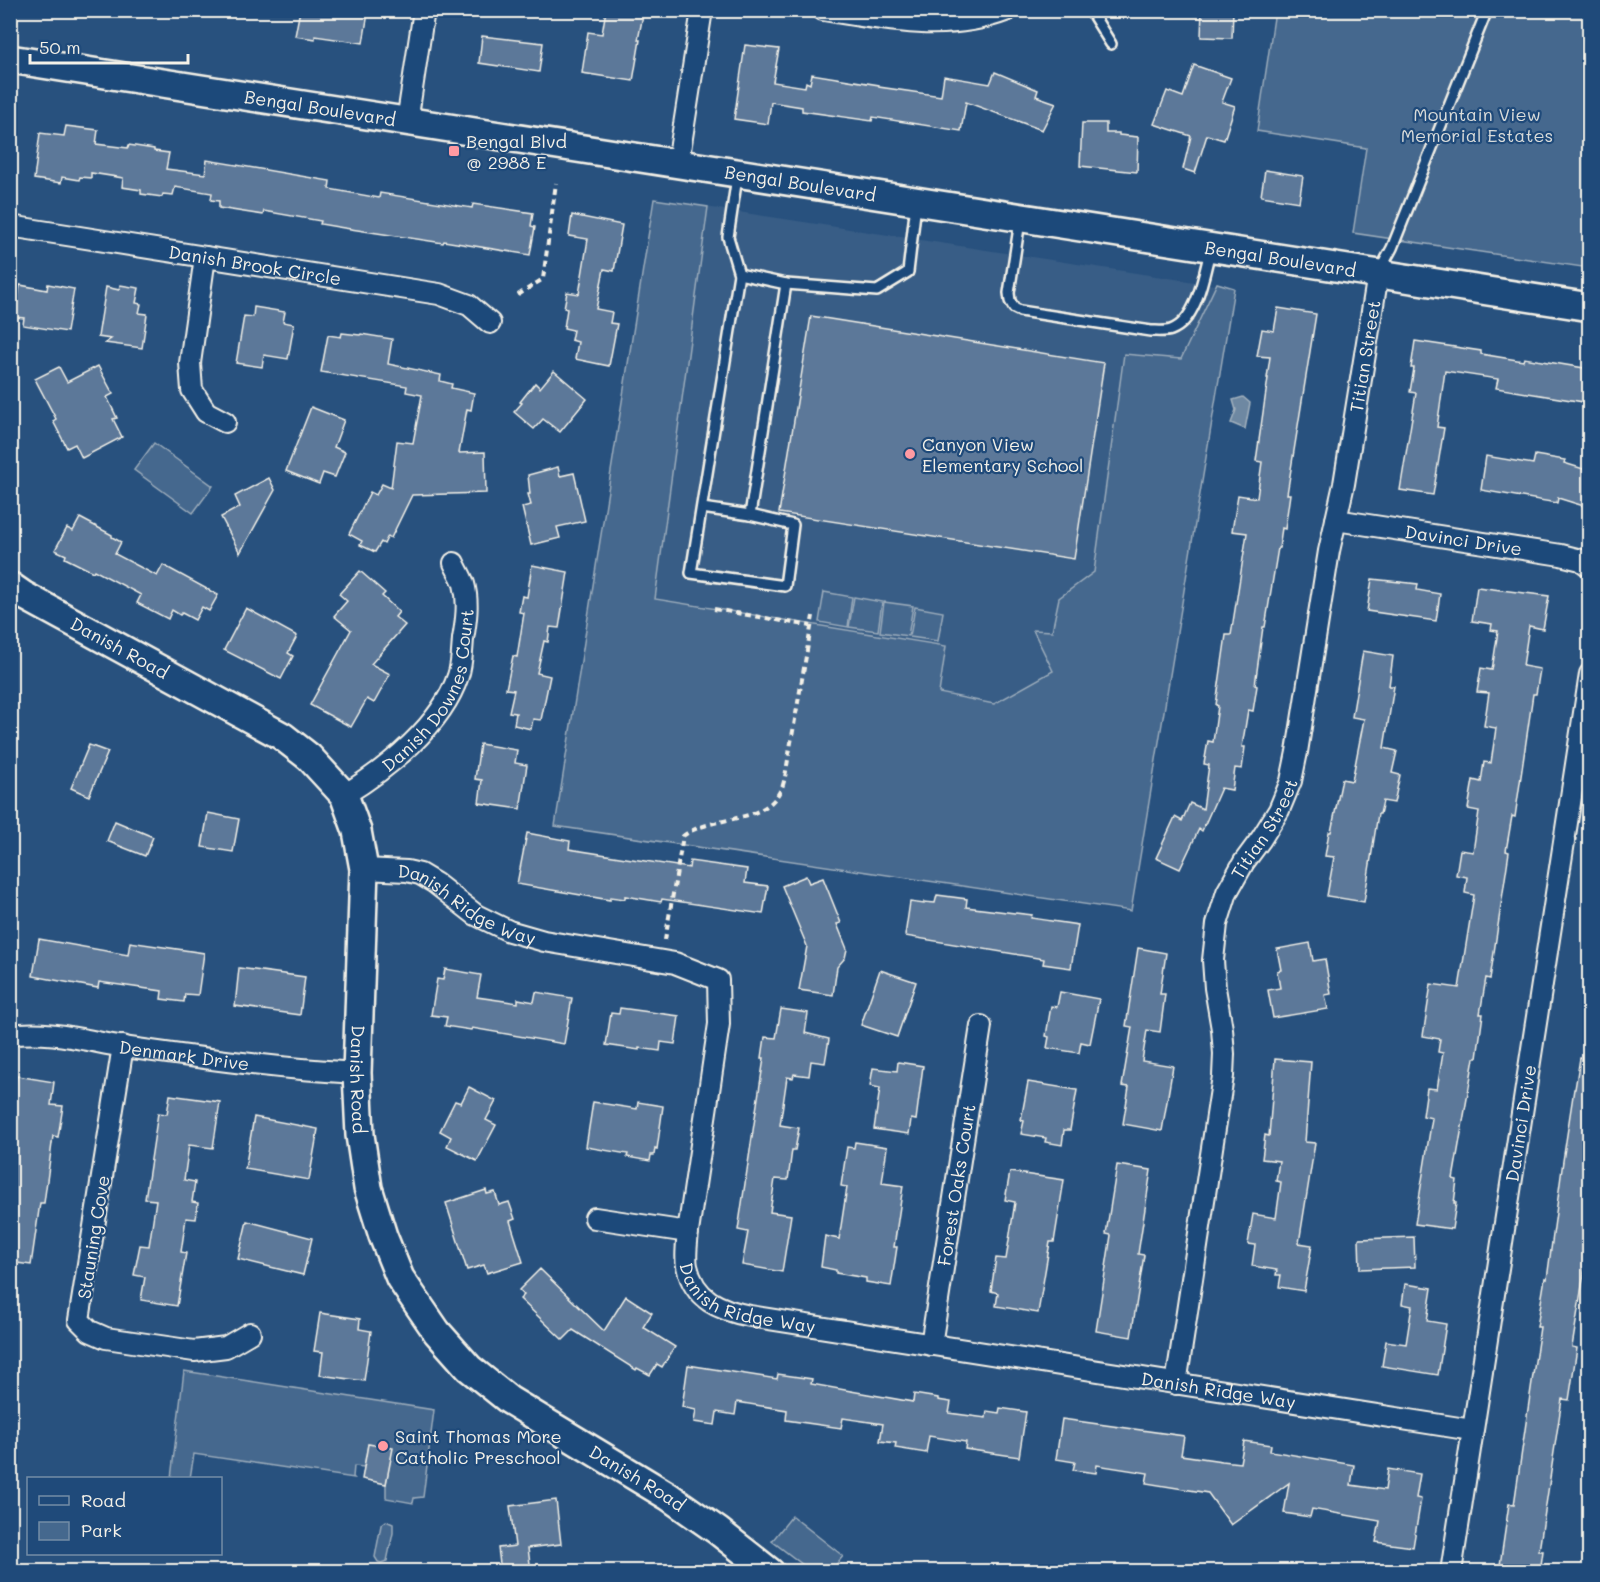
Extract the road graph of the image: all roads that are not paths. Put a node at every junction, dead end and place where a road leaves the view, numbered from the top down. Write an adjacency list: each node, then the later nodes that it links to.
1 (424, 10): 9 (street)
2 (702, 10): 10 (street)
3 (823, 10): 4 (street)
4 (1008, 10)
5 (1090, 10): 7 (lane)
6 (1487, 10): 18 (lane)
7 (1111, 44)
8 (10, 59): 9 (main road, Bengal Boulevard)
9 (407, 122): 10 (main road, Bengal Boulevard)
10 (678, 163): 11 (main road, Bengal Boulevard)
11 (737, 174): 12 (main road, Bengal Boulevard); 17 (lane)
12 (916, 201): 13 (main road, Bengal Boulevard); 19 (lane)
13 (1020, 218): 15 (main road, Bengal Boulevard); 15 (lane)
14 (10, 226): 16 (street, Danish Brook Circle)
15 (1211, 248): 18 (main road, Bengal Boulevard)
16 (205, 257): 21 (street, Danish Brook Circle); 22 (street)
17 (739, 274): 19 (lane); 23 (lane)
18 (1378, 274): 20 (main road, Bengal Boulevard); 25 (street, Titian Street)
19 (786, 284): 24 (lane)
20 (1590, 307)
21 (490, 323)
22 (225, 422)
23 (702, 508): 24 (lane); 24 (lane)
24 (750, 514)
25 (1336, 520): 27 (street, Davinci Drive); 40 (street, Titian Street)
26 (454, 563): 30 (street, Danish Downes Court)
27 (1590, 567)
28 (10, 586): 30 (main road, Danish Road)
29 (1590, 674): 41 (street, Davinci Drive)
30 (344, 795): 31 (main road, Danish Road)
31 (364, 869): 35 (main road, Danish Road); 37 (street, Danish Ridge Way)
32 (981, 1026): 39 (street, Forest Oaks Court)
33 (10, 1035): 34 (street, Denmark Drive)
34 (123, 1046): 35 (street, Denmark Drive); 38 (street, Stauning Cove)
35 (357, 1072): 42 (main road, Danish Road)
36 (595, 1218): 37 (street)
37 (688, 1232): 39 (street, Danish Ridge Way)
38 (250, 1333)
39 (931, 1345): 40 (street, Danish Ridge Way)
40 (1176, 1383): 41 (street, Danish Ridge Way)
41 (1472, 1430): 43 (street, Davinci Drive)
42 (770, 1572)
43 (1450, 1572)

